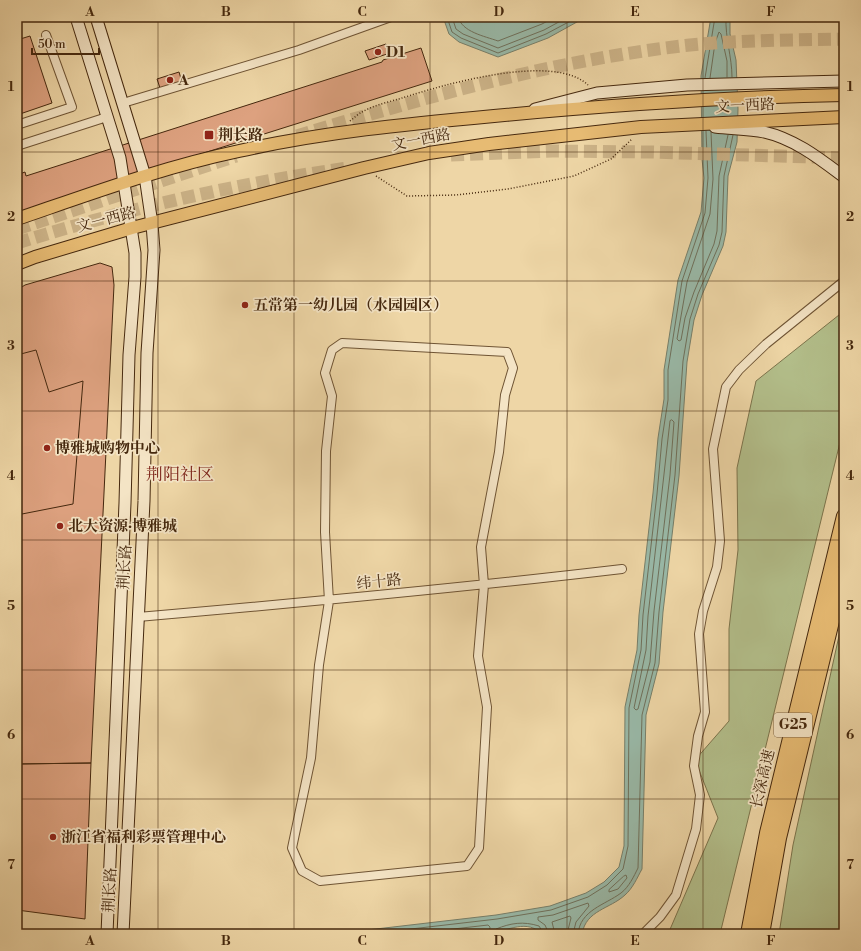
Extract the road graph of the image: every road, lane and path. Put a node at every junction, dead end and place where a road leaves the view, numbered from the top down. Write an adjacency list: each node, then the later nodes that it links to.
1 (76, 17): 10 (main road, 荆长路)
2 (96, 17): 8 (main road, 荆长路)
3 (391, 17): 8 (street)
4 (46, 35): 12 (street)
5 (844, 82): 6 (main road)
6 (597, 93): 9 (main road); 15 (path)
7 (844, 95): 9 (main road, 文一西路)
8 (123, 103): 18 (main road, 荆长路)
9 (514, 114): 15 (main road, 文一西路)
10 (108, 117): 16 (street); 20 (main road, 荆长路)
11 (844, 117): 13 (main road, 文一西路)
12 (17, 125)
13 (690, 125): 14 (main road, 文一西路); 19 (main road)
14 (641, 127): 17 (main road, 文一西路); 17 (path)
15 (334, 133): 18 (main road, 文一西路)
16 (17, 146)
17 (364, 168): 22 (main road, 文一西路)
18 (145, 176): 20 (main road, 文一西路); 22 (main road, 荆长路)
19 (844, 177)
20 (125, 183): 21 (main road, 文一西路); 23 (main road, 荆长路)
21 (17, 219)
22 (152, 224): 23 (main road, 文一西路); 31 (main road, 荆长路)
23 (132, 228): 24 (main road, 文一西路); 32 (main road, 荆长路)
24 (17, 264)
25 (844, 280): 34 (street)
26 (844, 516): 35 (highway, 长深高速 / G25)
27 (622, 569): 29 (street, 纬十路)
28 (844, 572): 36 (highway, 长深高速 / G25)
29 (484, 585): 30 (street, 纬十路); 30 (street); 30 (street)
30 (329, 601): 31 (street, 纬十路)
31 (138, 617): 33 (main road, 荆长路)
32 (107, 934)
33 (124, 934)
34 (643, 934)
35 (747, 934)
36 (762, 934)

